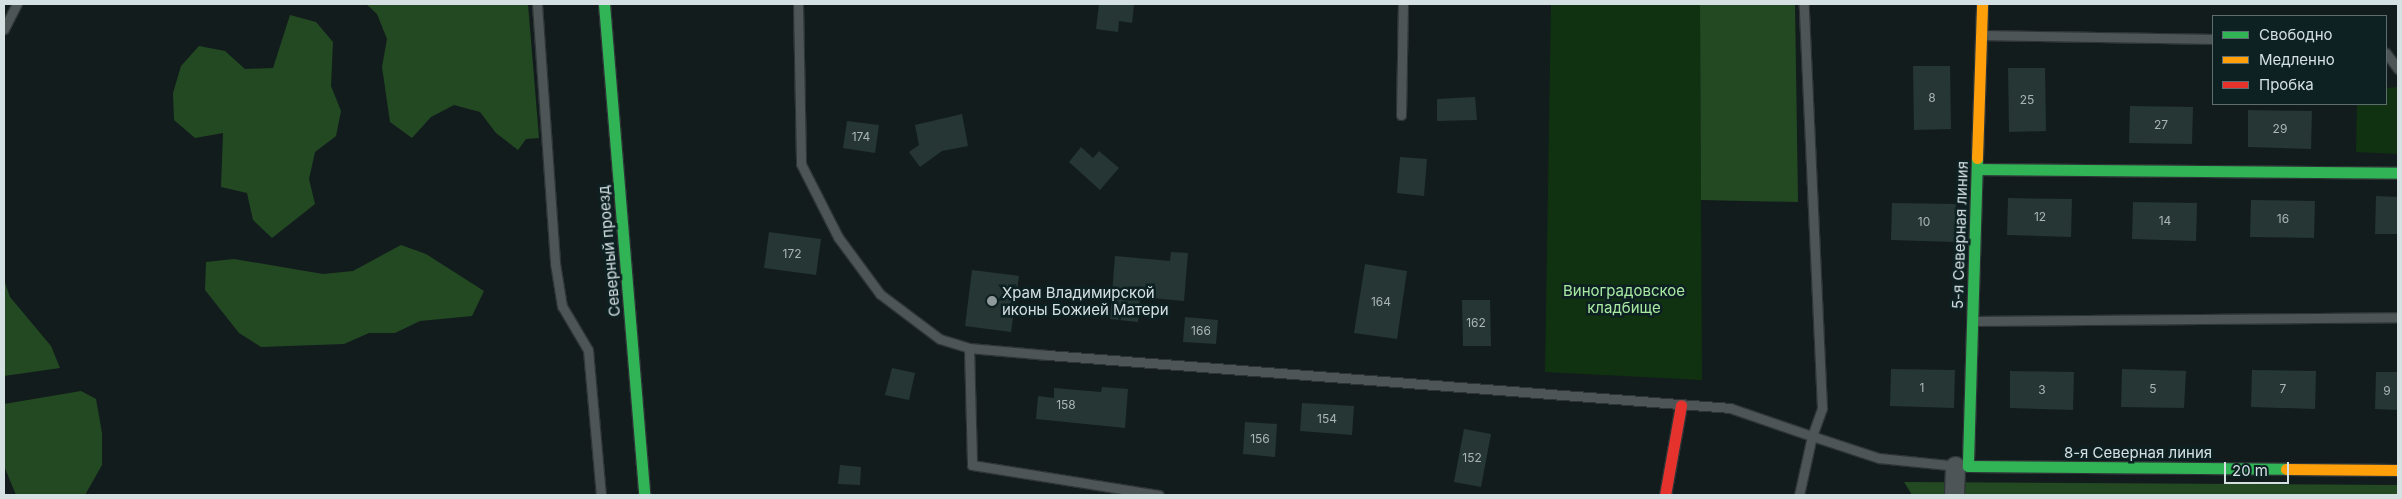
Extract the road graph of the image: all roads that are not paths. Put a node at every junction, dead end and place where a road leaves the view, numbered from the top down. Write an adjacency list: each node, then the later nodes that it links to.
1 (17, 4): 8 (lane)
2 (537, 4): 23 (lane)
3 (604, 4): 24 (street, Северный проезд)
4 (798, 4): 18 (lane)
5 (1402, 4): 13 (lane)
6 (1804, 4): 20 (lane)
7 (1982, 4): 9 (street, 5-я Северная линия)
8 (4, 29)
9 (1981, 35): 10 (lane); 14 (street, 5-я Северная линия)
10 (2212, 39)
11 (2387, 54): 12 (lane)
12 (2398, 69)
13 (1401, 115)
14 (1977, 170): 15 (street); 17 (street, 5-я Северная линия)
15 (2398, 173)
16 (2398, 316): 17 (lane)
17 (1972, 321): 21 (street, 5-я Северная линия)
18 (969, 348): 19 (lane); 25 (lane)
19 (1681, 404): 20 (lane); 26 (street)
20 (1812, 436): 21 (lane); 27 (lane)
21 (1962, 466): 22 (street, 8-я Северная линия); 28 (street)
22 (2398, 470)
23 (601, 495)
24 (644, 495)
25 (1159, 495)
26 (1665, 495)
27 (1800, 495)
28 (1954, 495)

